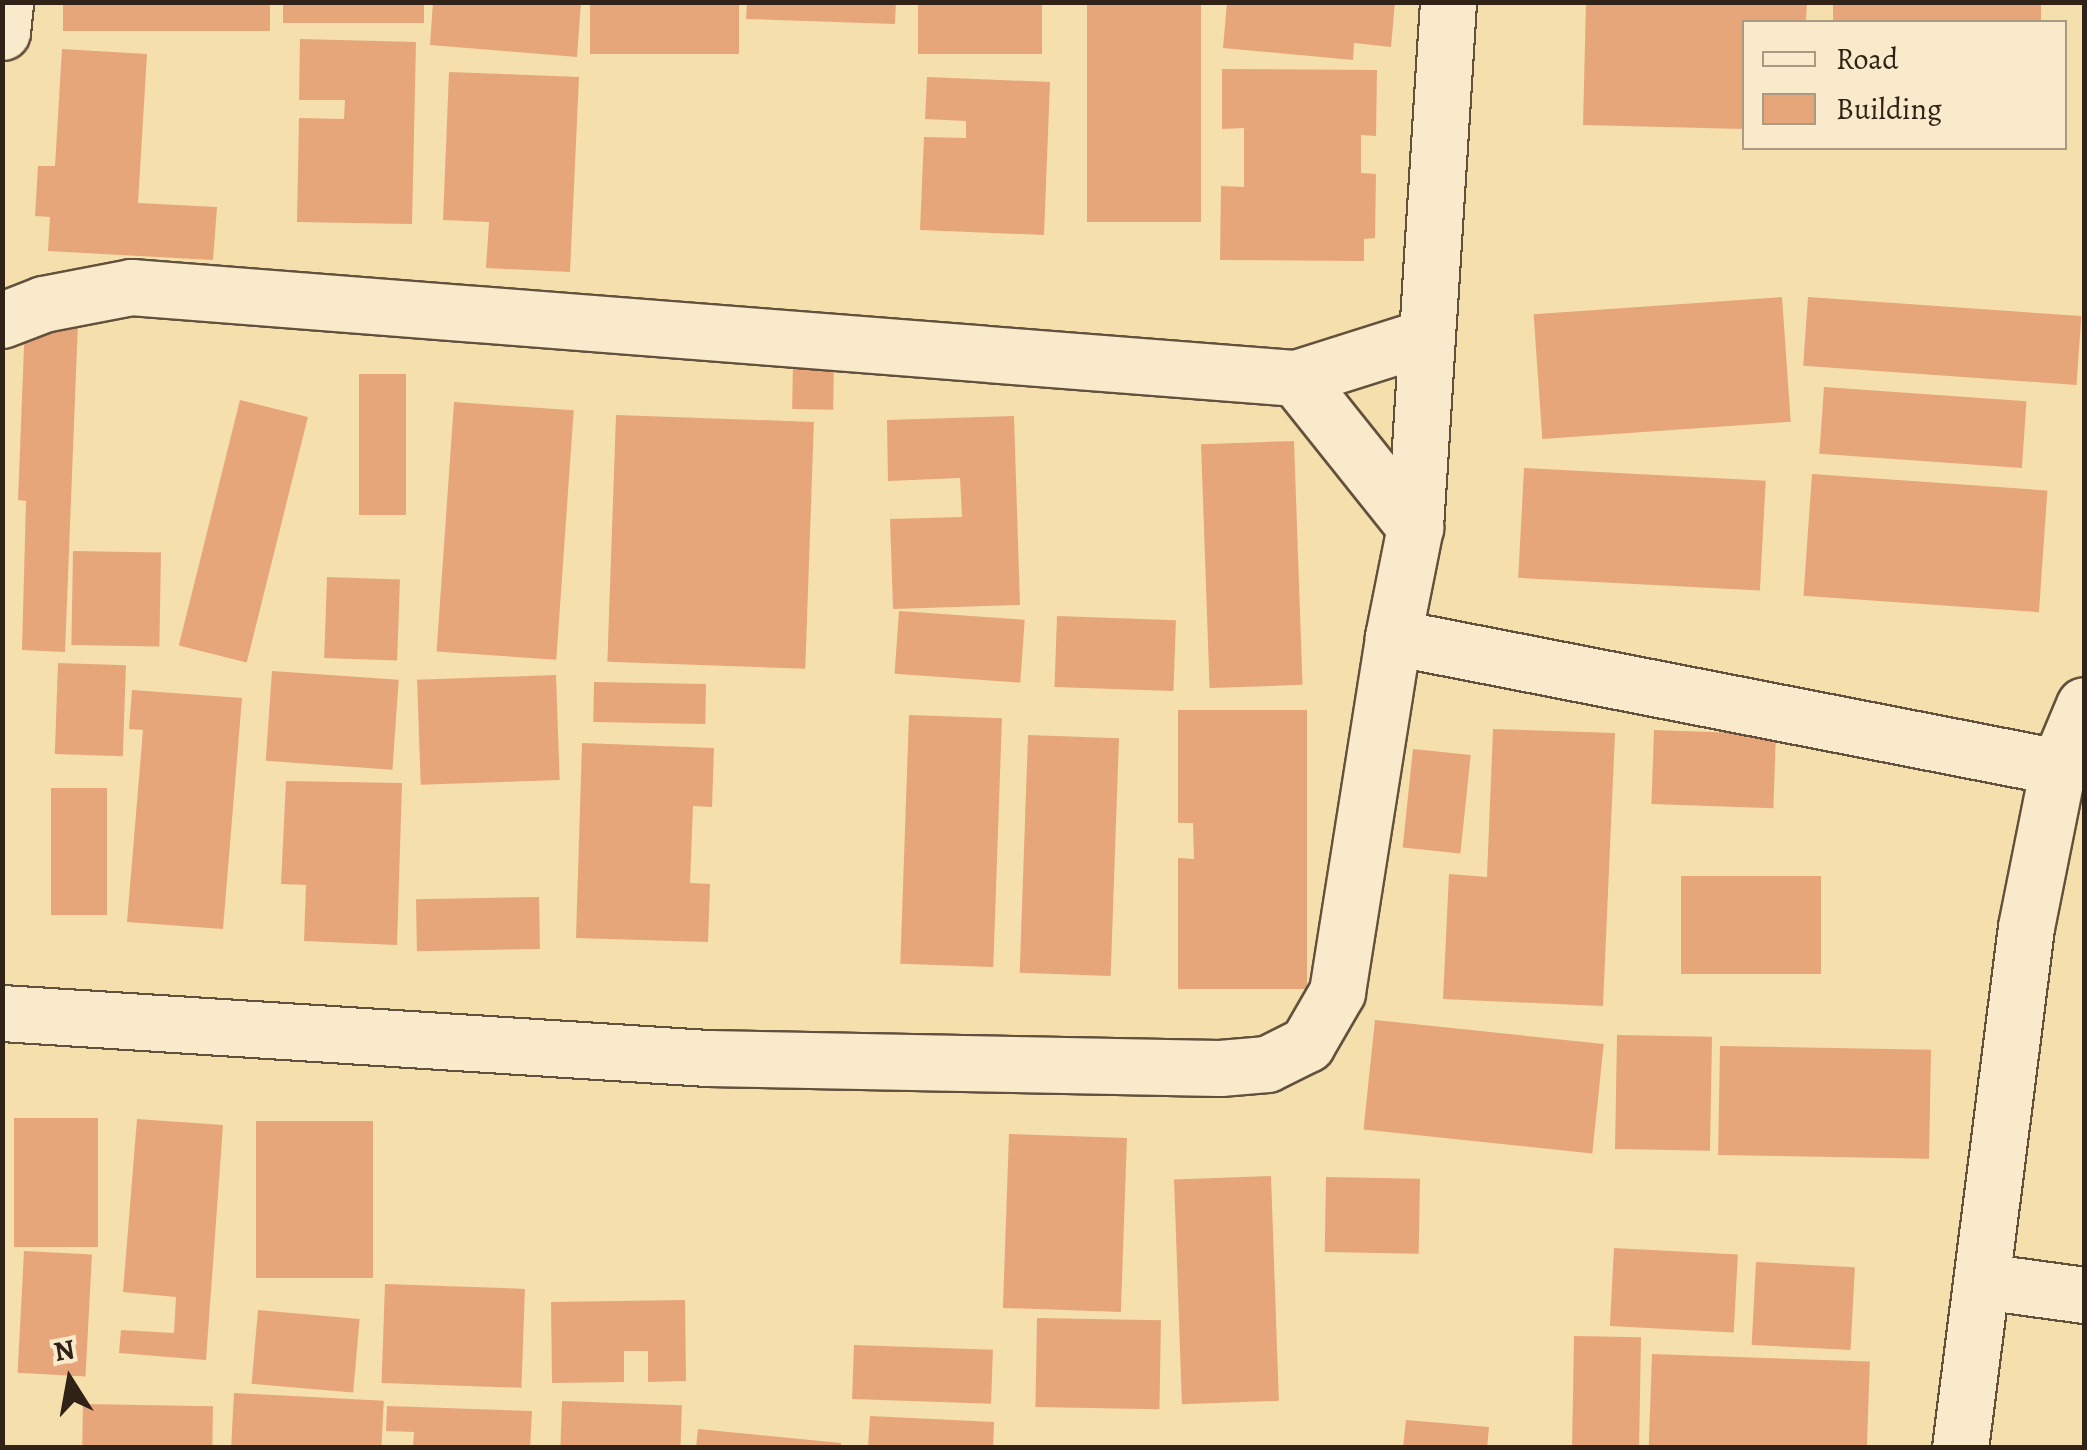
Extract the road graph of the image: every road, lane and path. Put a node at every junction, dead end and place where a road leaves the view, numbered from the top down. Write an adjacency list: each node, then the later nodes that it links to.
1 (5, 2): 3 (street)
2 (1448, 2): 5 (street)
3 (2, 32)
4 (2, 320): 6 (street)
5 (1425, 337): 6 (street); 7 (street)
6 (1296, 378): 7 (street)
7 (1415, 527): 8 (street)
8 (1393, 637): 10 (street); 11 (street)
9 (2084, 706): 10 (street)
10 (2058, 766): 12 (street)
11 (2, 1013)
12 (1982, 1281): 13 (street); 14 (street)
13 (2084, 1295)
14 (1960, 1448)

